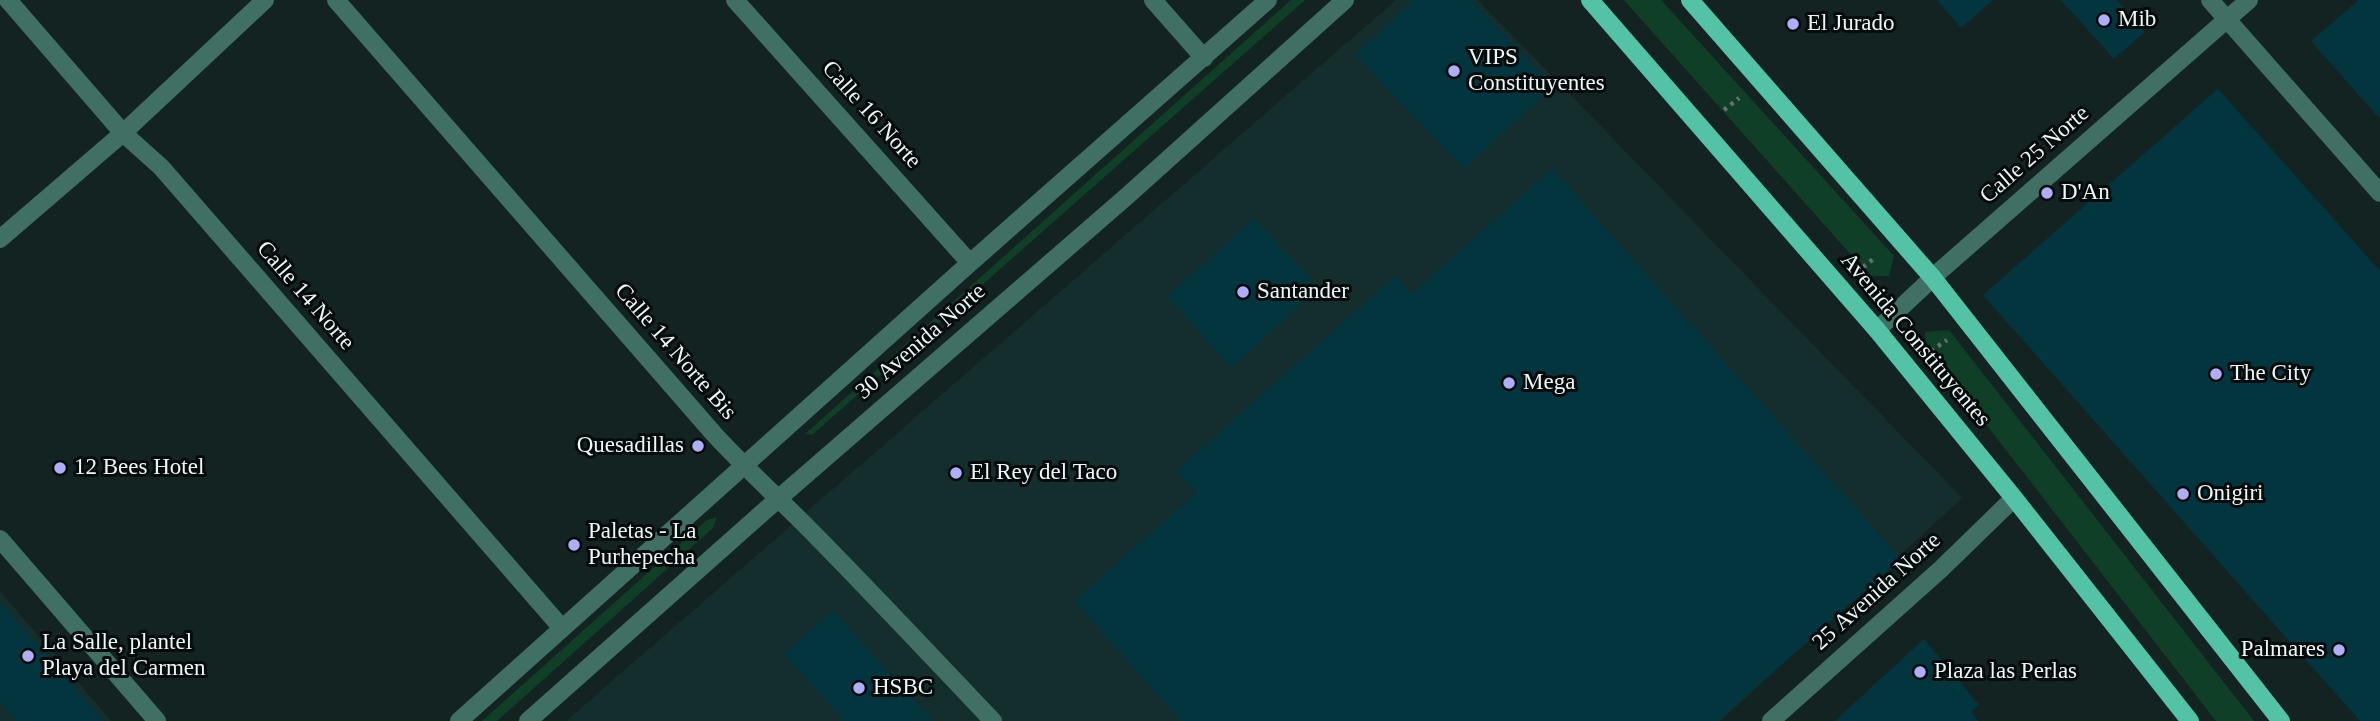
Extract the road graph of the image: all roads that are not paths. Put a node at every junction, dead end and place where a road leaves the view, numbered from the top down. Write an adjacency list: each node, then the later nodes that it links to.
1 (8, 0): 14 (street, Calle 14 Norte)
2 (265, 0): 14 (street)
3 (336, 0): 20 (street, Calle 14 Norte Bis)
4 (735, 0): 17 (street, Calle 16 Norte)
5 (1153, 0): 13 (street)
6 (1268, 0): 13 (street, 30 Avenida Norte)
7 (1345, 0): 21 (street, 30 Avenida Norte)
8 (1590, 0): 19 (main road, Avenida Constituyentes)
9 (1690, 0): 18 (main road)
10 (2210, 0): 12 (street)
11 (2249, 0): 12 (street)
12 (2228, 19): 15 (street); 18 (street, Calle 25 Norte)
13 (1204, 58): 17 (street, 30 Avenida Norte)
14 (123, 133): 16 (street); 24 (street, Calle 14 Norte)
15 (2380, 193)
16 (0, 239)
17 (970, 263): 20 (street, 30 Avenida Norte)
18 (1933, 278): 19 (street, Calle 25 Norte); 31 (main road)
19 (1877, 330): 22 (main road, Avenida Constituyentes)
20 (744, 467): 21 (street, Calle 14 Norte Bis); 24 (street, 30 Avenida Norte)
21 (779, 498): 27 (street, 30 Avenida Norte); 28 (street, Calle 14 Norte Bis)
22 (2014, 498): 29 (street, 25 Avenida Norte); 30 (main road, Avenida Constituyentes)
23 (0, 539): 25 (street)
24 (561, 627): 26 (street, 30 Avenida Norte)
25 (156, 721)
26 (458, 721)
27 (528, 721)
28 (993, 721)
29 (1771, 721)
30 (2190, 721)
31 (2281, 721)

